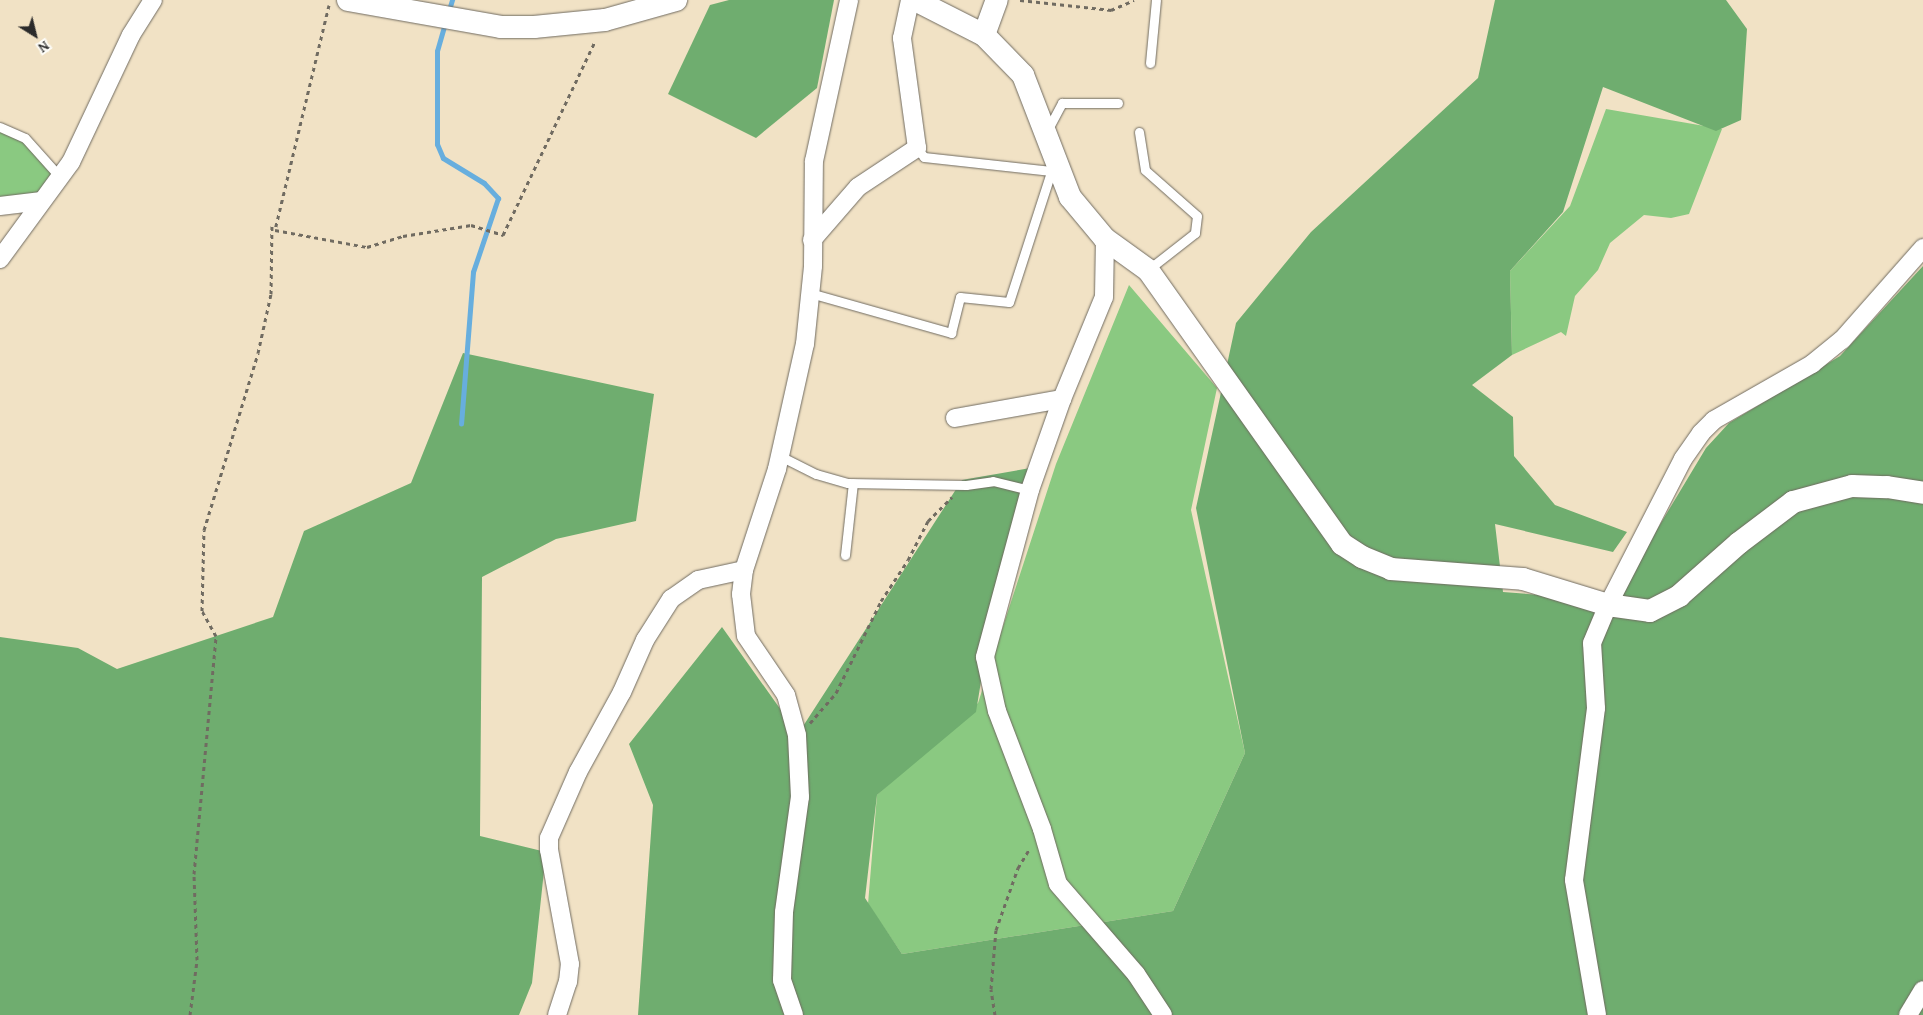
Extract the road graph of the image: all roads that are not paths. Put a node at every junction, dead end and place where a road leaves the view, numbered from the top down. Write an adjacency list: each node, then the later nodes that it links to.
1 (154, 0): 18 (street)
2 (348, 0): 9 (street)
3 (676, 0): 9 (street)
4 (849, 0): 22 (street)
5 (910, 0): 16 (street)
6 (915, 0): 10 (street)
7 (998, 0): 10 (street)
8 (1156, 0): 11 (lane)
9 (640, 5)
10 (984, 35): 14 (street)
11 (1150, 63)
12 (1118, 102): 14 (lane)
13 (0, 127): 18 (lane)
14 (1047, 132): 17 (street)
15 (1138, 132): 25 (lane)
16 (917, 148): 17 (lane); 22 (street)
17 (1054, 164): 21 (street); 26 (lane)
18 (60, 177): 19 (street)
19 (42, 201): 20 (street); 24 (street)
20 (0, 206)
21 (1105, 239): 25 (street); 27 (street)
22 (812, 240): 26 (street)
23 (1923, 248): 35 (street)
24 (0, 259)
25 (1148, 270): 35 (street)
26 (810, 293): 29 (street)
27 (1062, 399): 28 (street); 31 (street)
28 (955, 418)
29 (780, 456): 30 (lane); 34 (street)
30 (853, 483): 31 (lane); 33 (lane)
31 (1030, 490): 39 (street)
32 (1923, 494): 35 (street)
33 (845, 555)
34 (744, 570): 37 (street); 38 (street)
35 (1608, 605): 40 (street)
36 (1923, 990): 41 (street)
37 (557, 1015)
38 (794, 1015)
39 (1163, 1015)
40 (1597, 1015)
41 (1908, 1015)

